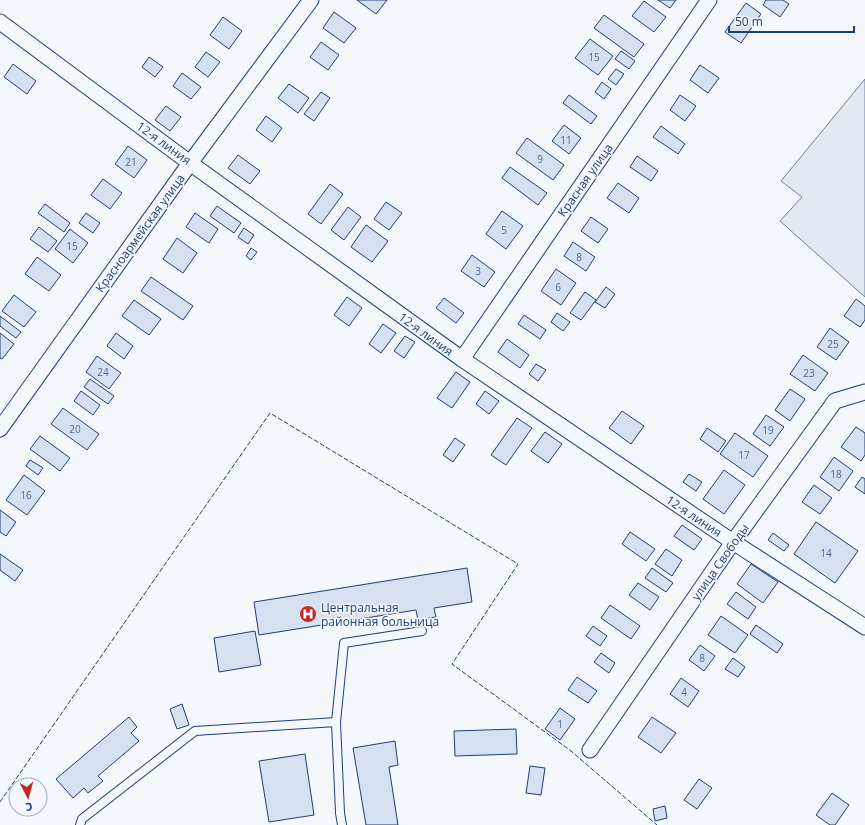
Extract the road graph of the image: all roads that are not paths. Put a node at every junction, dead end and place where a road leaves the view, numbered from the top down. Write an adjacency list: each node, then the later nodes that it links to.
1 (311, 0): 4 (street, Красноармейская улица)
2 (709, 0): 5 (street, Красная улица)
3 (0, 22): 4 (street, 12-я линия)
4 (190, 163): 5 (street, 12-я линия); 7 (street, Красноармейская улица)
5 (462, 359): 8 (street, 12-я линия)
6 (865, 392): 8 (street, улица Свободы)
7 (0, 429)
8 (733, 542): 9 (street, 12-я линия); 12 (street, улица Свободы)
9 (865, 627)
10 (422, 631): 11 (lane)
11 (336, 722): 13 (lane); 14 (lane)
12 (590, 750)
13 (80, 825)
14 (342, 825)

